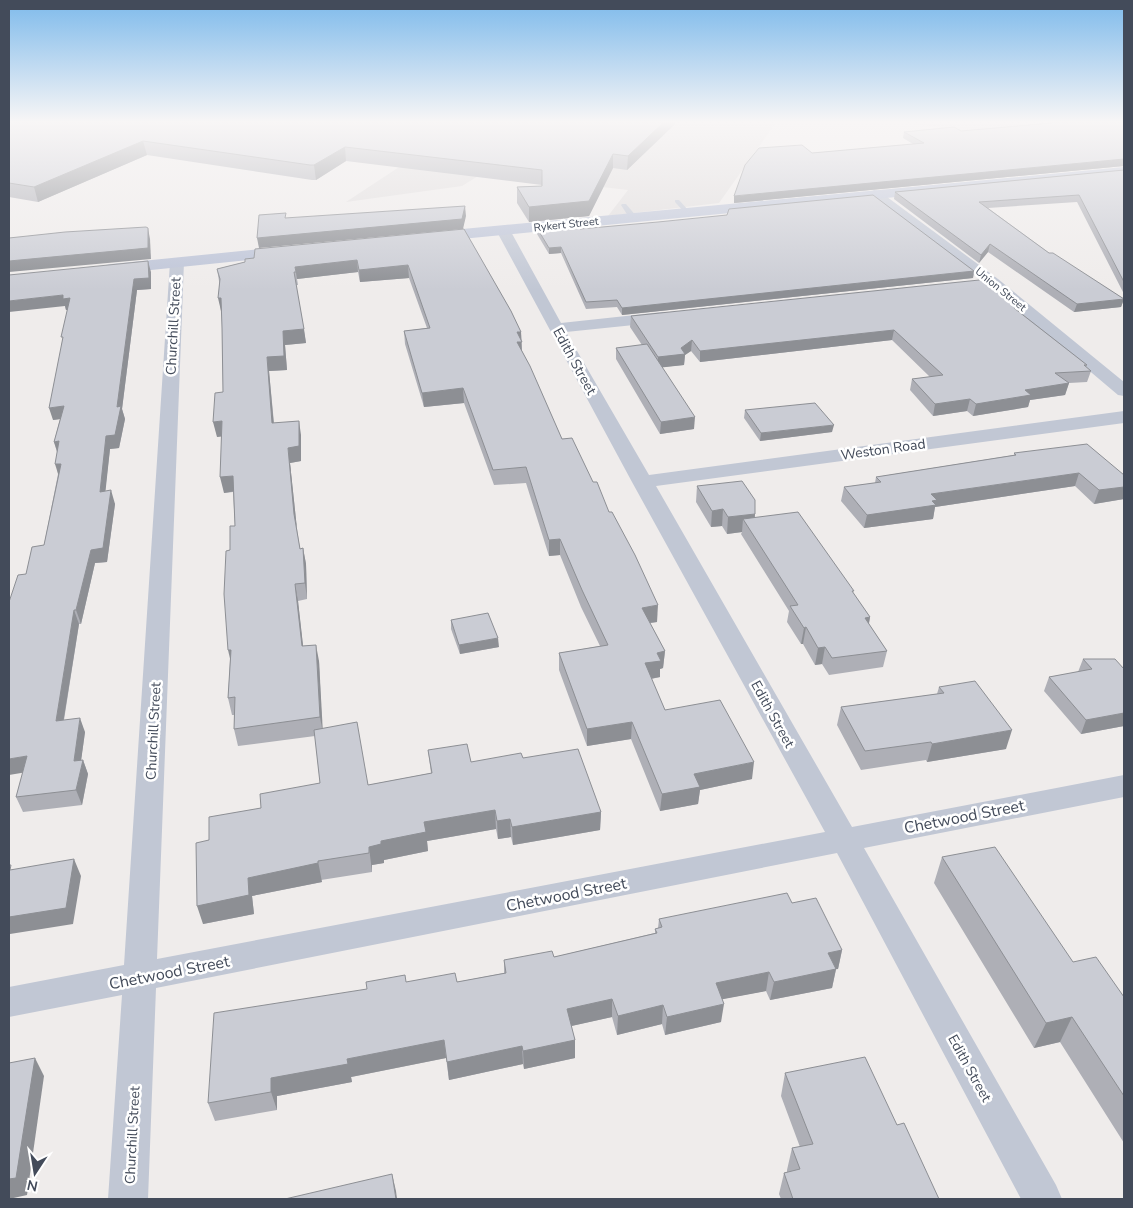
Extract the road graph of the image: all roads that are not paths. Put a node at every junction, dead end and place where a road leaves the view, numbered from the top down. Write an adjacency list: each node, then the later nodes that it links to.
1 (1055, 177): 2 (street, Rykert Street)
2 (874, 194): 4 (street, Rykert Street); 10 (street, Union Street)
3 (624, 204): 4 (lane)
4 (633, 217): 5 (street, Rykert Street)
5 (503, 230): 6 (street, Rykert Street); 13 (street, Edith Street)
6 (416, 239)
7 (309, 249): 8 (street)
8 (176, 262): 9 (street); 19 (street, Churchill Street)
9 (98, 270)
10 (993, 282): 11 (street); 14 (street, Union Street)
11 (973, 284)
12 (675, 316): 13 (street)
13 (556, 328): 16 (street, Edith Street)
14 (1124, 391)
15 (1124, 417): 16 (street, Weston Road)
16 (642, 482): 18 (street, Edith Street)
17 (1124, 786): 18 (street, Chetwood Street)
18 (844, 839): 19 (street, Chetwood Street); 22 (street, Edith Street)
19 (141, 978): 20 (street, Chetwood Street); 21 (street, Churchill Street)
20 (9, 1002)
21 (128, 1199)
22 (1042, 1199)

